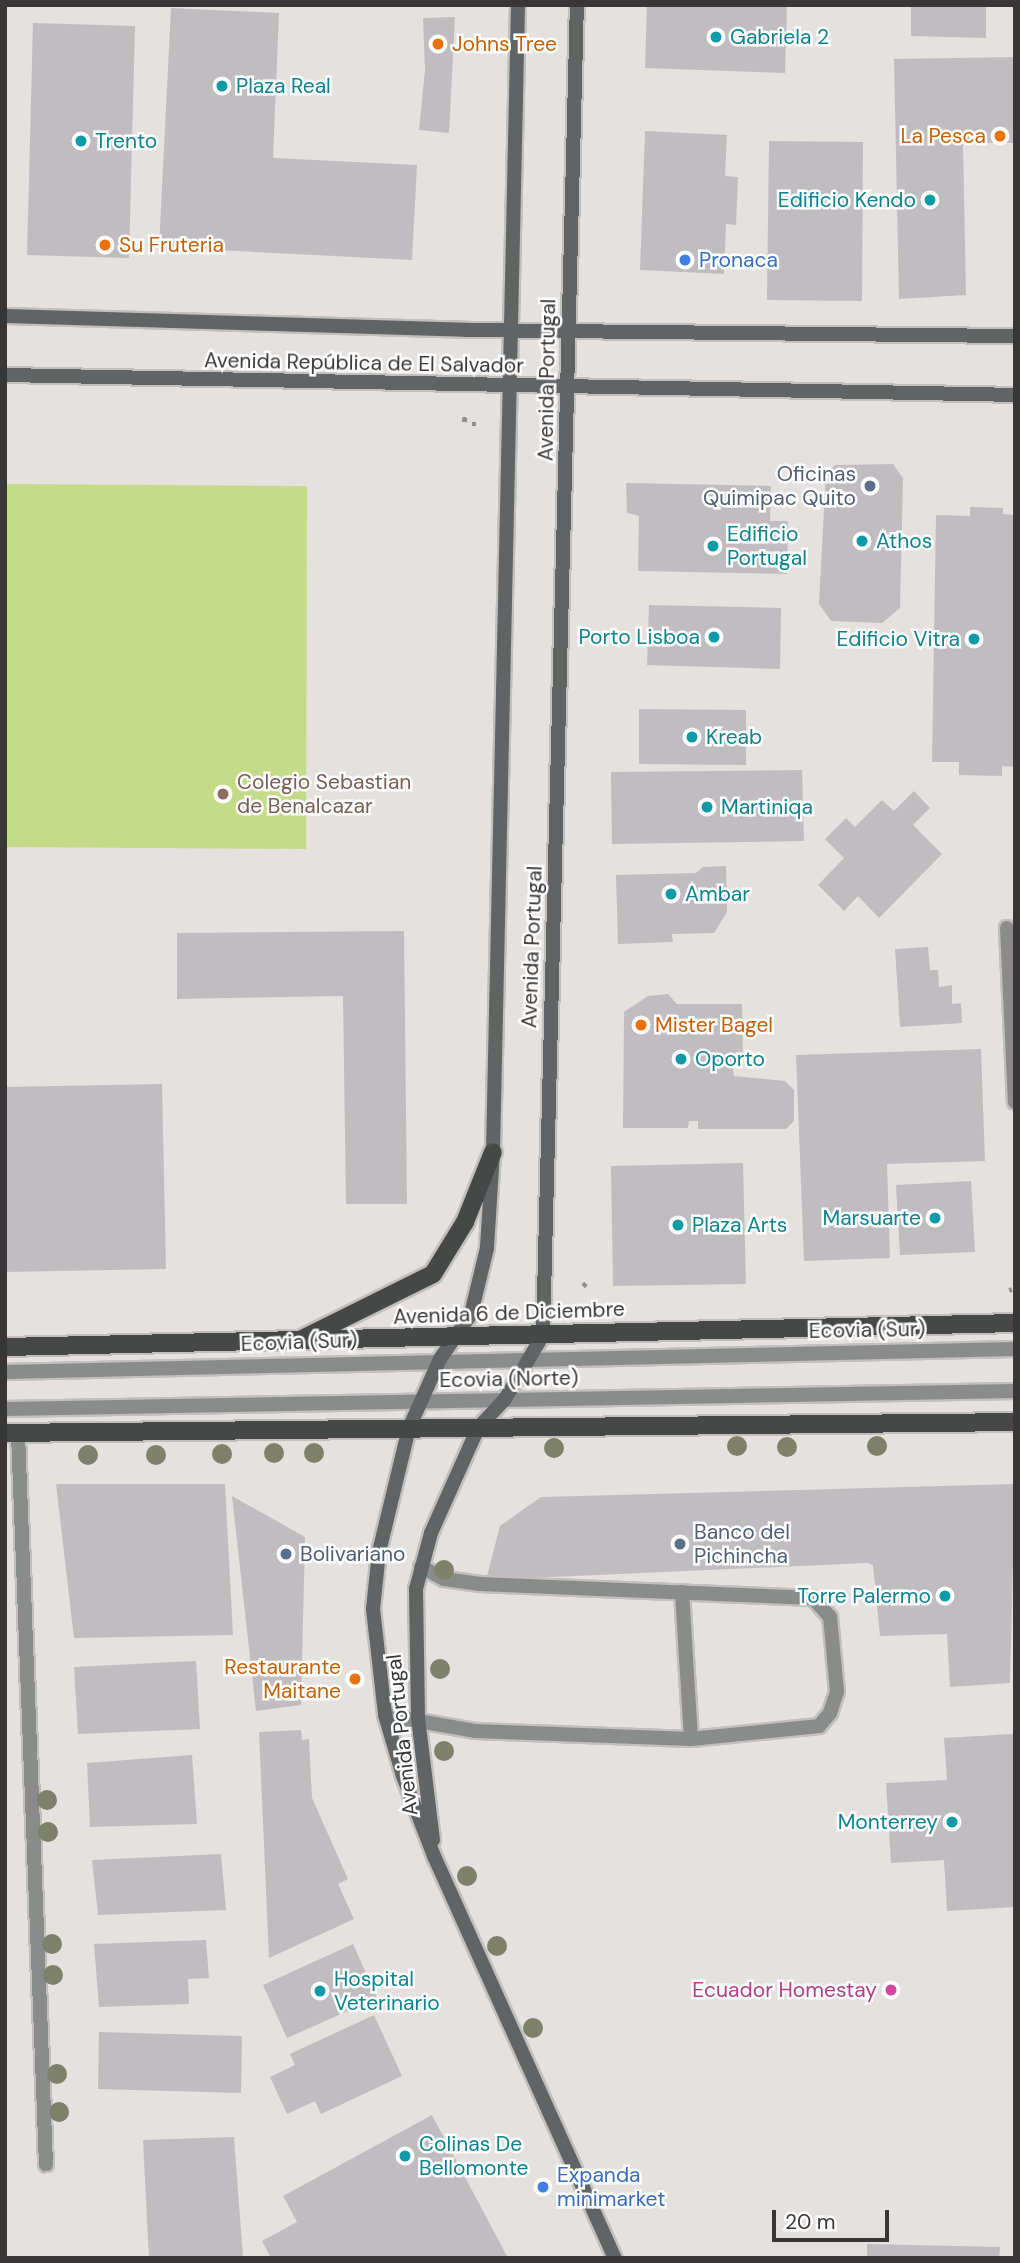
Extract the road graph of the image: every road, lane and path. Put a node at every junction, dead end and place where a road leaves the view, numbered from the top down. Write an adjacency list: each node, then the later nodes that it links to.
1 (518, 5): 4 (main road, Avenida Portugal)
2 (577, 5): 5 (main road, Avenida Portugal)
3 (5, 316): 4 (main road, Avenida República de El Salvador)
4 (511, 331): 5 (main road, Avenida República de El Salvador); 8 (main road, Avenida Portugal)
5 (569, 332): 6 (main road, Avenida República de El Salvador); 9 (main road, Avenida Portugal)
6 (1015, 336)
7 (5, 374): 8 (main road, Avenida República de El Salvador)
8 (509, 388): 9 (main road, Avenida República de El Salvador); 13 (main road, Avenida Portugal)
9 (569, 388): 10 (main road, Avenida República de El Salvador); 15 (main road, Avenida Portugal)
10 (1015, 395)
11 (1007, 928): 12 (street)
12 (1015, 1102)
13 (493, 1152): 16 (main road, Avenida Portugal); 17 (main road)
14 (1015, 1323): 15 (main road, Avenida 6 de Diciembre)
15 (543, 1335): 16 (main road, Avenida 6 de Diciembre); 20 (main road, Avenida Portugal)
16 (456, 1337): 17 (main road, Avenida 6 de Diciembre); 21 (main road, Avenida Portugal)
17 (294, 1343): 18 (main road, Avenida 6 de Diciembre)
18 (5, 1347)
19 (1015, 1349): 20 (street, Ecovia (Sur))
20 (530, 1357): 21 (street, Ecovia (Sur)); 24 (main road, Avenida Portugal)
21 (440, 1359): 22 (street, Ecovia (Sur)); 25 (main road, Avenida Portugal)
22 (5, 1372)
23 (1015, 1391): 24 (street, Ecovia (Norte))
24 (505, 1399): 25 (street, Ecovia (Norte)); 28 (main road, Avenida Portugal)
25 (421, 1402): 26 (street, Ecovia (Norte)); 29 (main road, Avenida Portugal)
26 (5, 1409)
27 (1015, 1422): 28 (main road)
28 (478, 1428): 29 (main road); 31 (main road, Avenida Portugal)
29 (409, 1429): 30 (main road); 33 (main road, Avenida Portugal)
30 (12, 1433): 37 (street)
31 (421, 1567): 32 (street); 34 (main road, Avenida Portugal)
32 (682, 1592): 35 (street); 35 (street)
33 (385, 1714): 34 (street); 36 (main road, Avenida Portugal)
34 (418, 1717): 35 (street); 36 (main road, Avenida Portugal)
35 (691, 1739)
36 (435, 1856): 38 (main road, Avenida Portugal)
37 (46, 2164)
38 (615, 2258)

